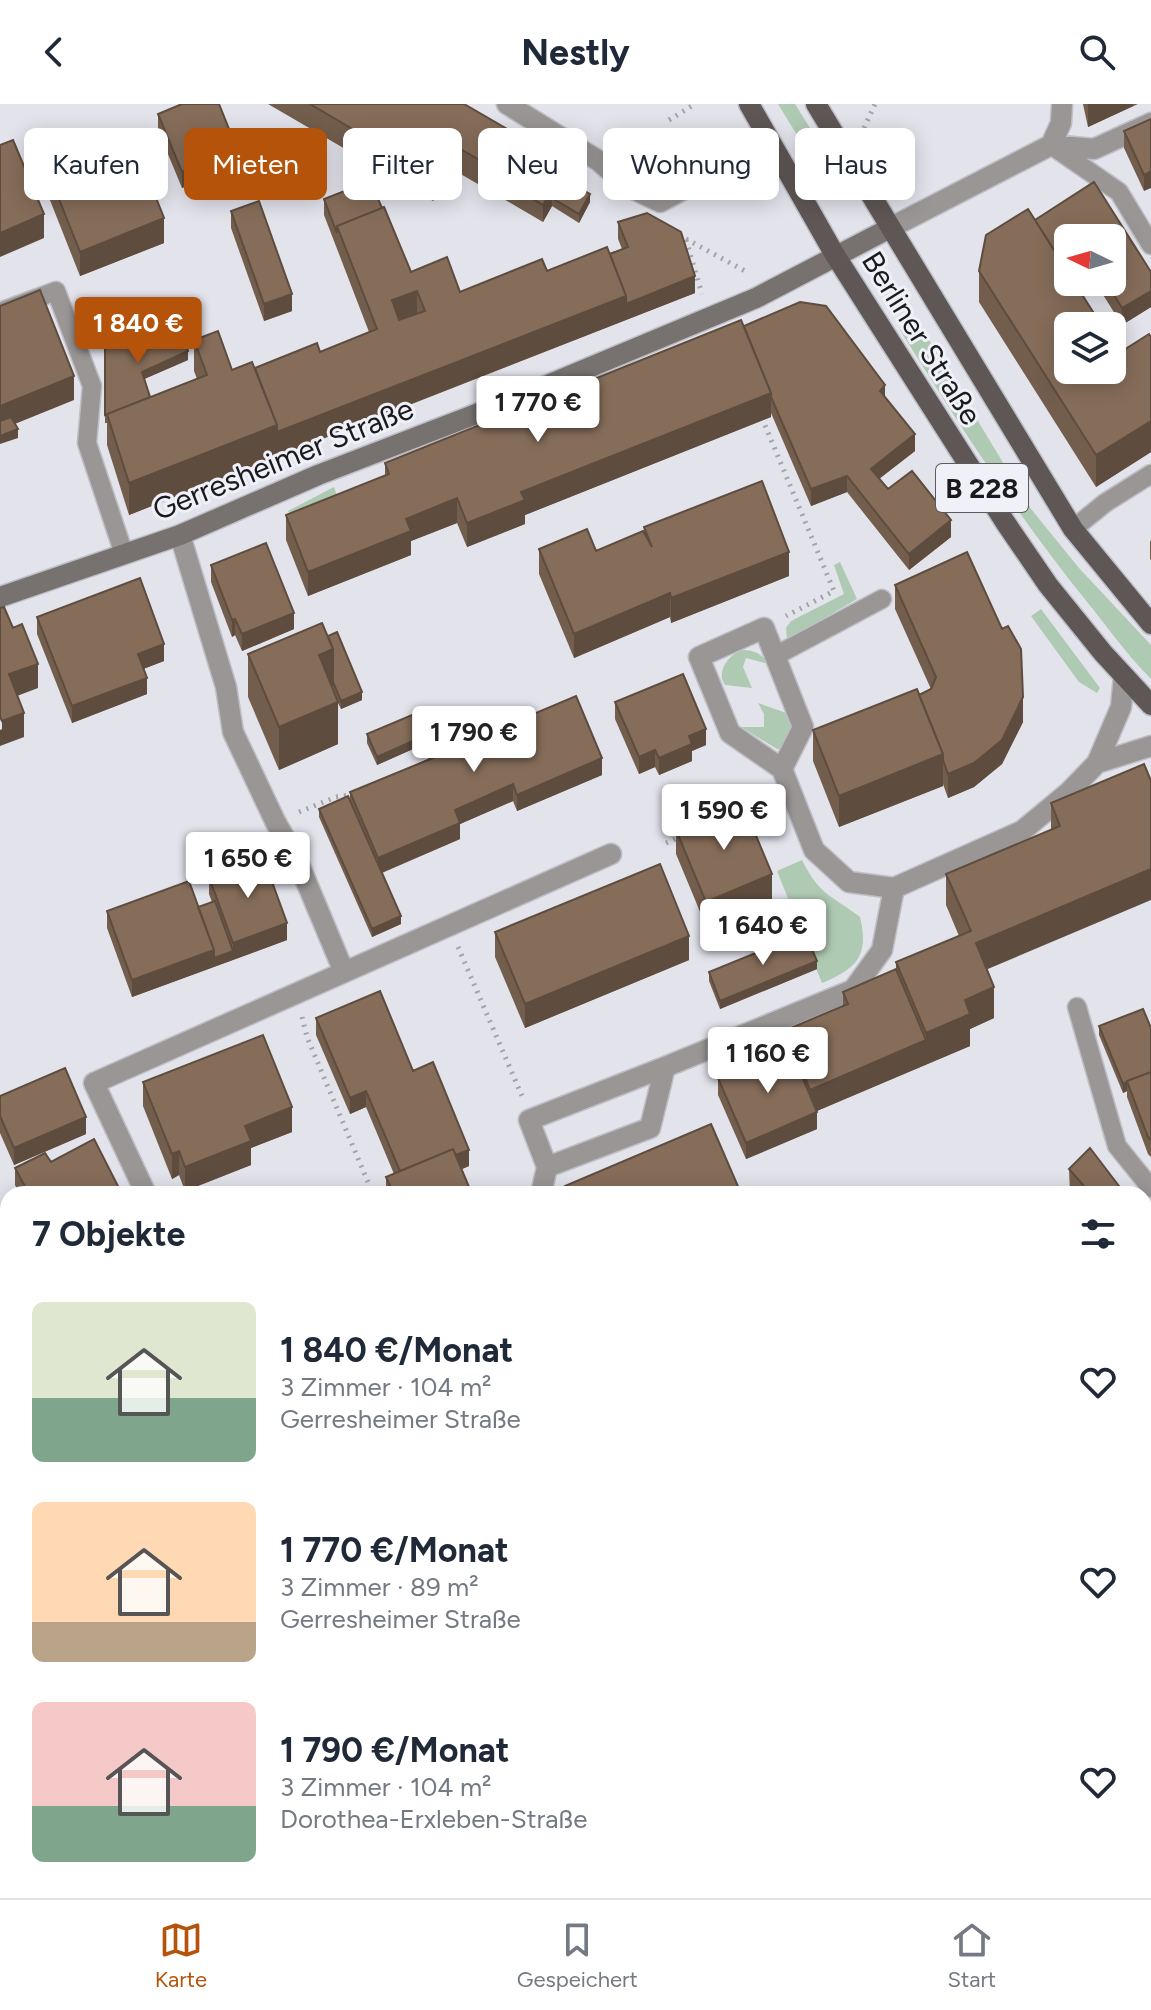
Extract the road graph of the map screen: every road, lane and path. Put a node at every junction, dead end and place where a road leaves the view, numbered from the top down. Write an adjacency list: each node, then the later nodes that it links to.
1 (507, 104): 11 (street)
2 (695, 104): 7 (path)
3 (749, 104): 14 (main road, Berliner Straße / B 228)
4 (816, 104): 12 (main road, Berliner Straße / B 228)
5 (875, 104): 9 (path)
6 (1062, 104): 10 (street)
7 (665, 122)
8 (1151, 123): 10 (street)
9 (864, 128)
10 (1051, 145): 12 (street); 13 (lane)
11 (603, 164)
12 (890, 228): 14 (street, Gerresheimer Straße); 20 (main road, Berliner Straße / B 228)
13 (1151, 245)
14 (835, 255): 21 (street, Gerresheimer Straße); 28 (main road, Berliner Straße / B 228)
15 (745, 271): 16 (path)
16 (702, 294)
17 (0, 312): 22 (lane)
18 (759, 412): 26 (path)
19 (1151, 474): 20 (lane)
20 (1073, 529): 25 (main road, Berliner Straße / B 228)
21 (180, 535): 22 (street, Gerresheimer Straße); 36 (street)
22 (124, 554): 23 (street, Gerresheimer Straße)
23 (0, 597)
24 (882, 599): 27 (lane)
25 (1151, 624)
26 (764, 628): 27 (street); 32 (street)
27 (775, 656): 32 (street)
28 (1124, 676): 29 (main road, Berliner Straße / B 228); 31 (street)
29 (1151, 705)
30 (1151, 746): 31 (street)
31 (1097, 763): 40 (street)
32 (782, 769): 33 (street)
33 (789, 789): 35 (path); 40 (street)
34 (360, 793): 36 (path)
35 (734, 813)
36 (275, 821): 42 (street)
37 (694, 831): 38 (path)
38 (666, 843)
39 (611, 854): 41 (street)
40 (894, 888): 45 (street)
41 (450, 924): 42 (street); 46 (path)
42 (344, 972): 43 (street)
43 (292, 994): 48 (street); 49 (path)
44 (1077, 1007): 51 (lane)
45 (665, 1067): 46 (street); 47 (street)
46 (529, 1120): 47 (street)
47 (547, 1167): 50 (street)
48 (142, 1186)
49 (370, 1186)
50 (543, 1186)
51 (1149, 1186)

